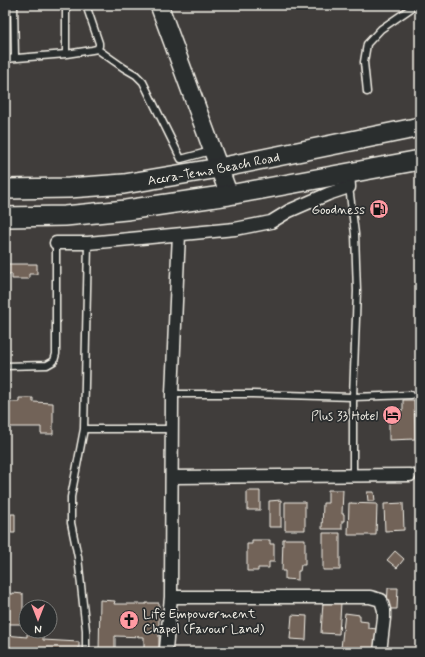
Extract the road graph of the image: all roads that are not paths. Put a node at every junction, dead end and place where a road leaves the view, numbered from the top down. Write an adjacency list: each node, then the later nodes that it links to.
1 (14, 5): 8 (lane)
2 (66, 5): 7 (lane)
3 (86, 5): 6 (lane)
4 (159, 5): 12 (street)
5 (414, 5): 10 (lane)
6 (97, 48): 7 (lane); 12 (lane)
7 (66, 54): 8 (lane)
8 (15, 58): 9 (lane)
9 (5, 59)
10 (368, 92)
11 (420, 127): 14 (main road, Accra-Tema Beach Road)
12 (212, 150): 14 (street)
13 (420, 160): 15 (main road, Accra-Tema Beach Road)
14 (219, 168): 16 (main road, Accra-Tema Beach Road); 17 (street)
15 (349, 180): 17 (main road, Accra-Tema Beach Road); 19 (street); 25 (lane)
16 (5, 189)
17 (229, 195): 18 (main road, Accra-Tema Beach Road)
18 (5, 217)
19 (179, 235): 20 (street); 23 (street)
20 (88, 242): 21 (street); 26 (lane)
21 (56, 243): 22 (lane)
22 (5, 366)
23 (172, 394): 25 (lane); 27 (street)
24 (411, 395): 25 (lane)
25 (353, 397): 28 (lane)
26 (84, 429): 27 (lane); 32 (lane)
27 (172, 429): 30 (street)
28 (353, 475): 29 (street); 30 (street)
29 (410, 475)
30 (172, 477): 31 (street)
31 (170, 597): 33 (street); 34 (street)
32 (86, 652)
33 (167, 652)
34 (380, 652)

